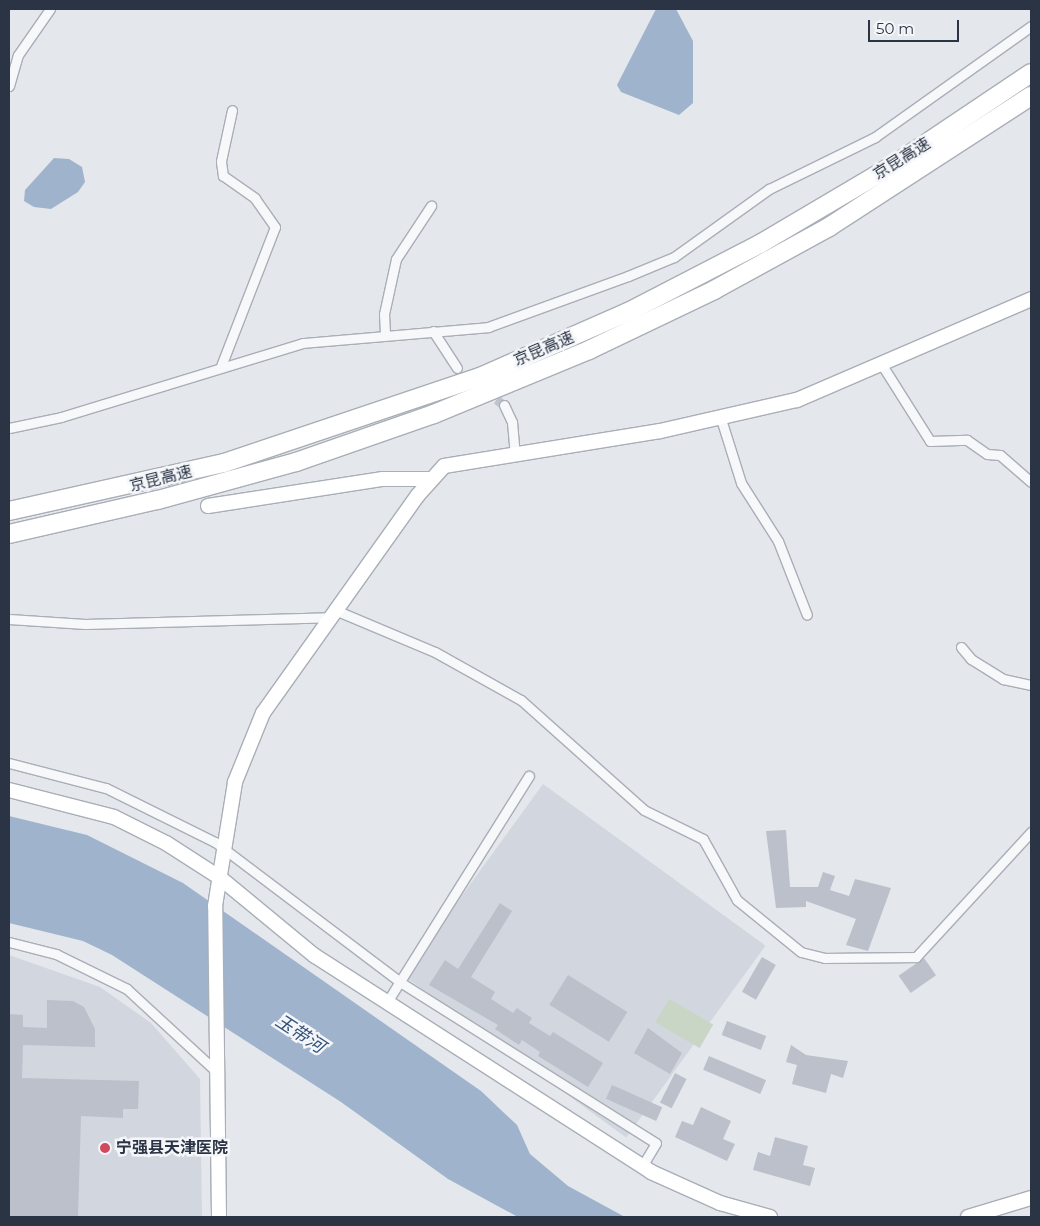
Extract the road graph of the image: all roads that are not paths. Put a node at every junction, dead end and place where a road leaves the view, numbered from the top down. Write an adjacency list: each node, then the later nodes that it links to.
1 (50, 9): 4 (street)
2 (1031, 26): 9 (street)
3 (1031, 73): 21 (highway, 京昆高速)
4 (9, 86)
5 (1031, 96): 22 (highway, 京昆高速)
6 (232, 110): 11 (street)
7 (431, 206): 10 (street)
8 (1031, 299): 12 (street)
9 (433, 331): 10 (street); 13 (street)
10 (385, 333): 11 (street)
11 (222, 366): 16 (street)
12 (882, 366): 15 (street); 19 (street)
13 (457, 368)
14 (504, 405): 17 (street)
15 (721, 419): 17 (street); 24 (street)
16 (9, 428)
17 (515, 455): 18 (street)
18 (432, 479): 20 (street); 23 (street)
19 (1031, 482)
20 (208, 506)
21 (9, 511)
22 (9, 534)
23 (332, 614): 25 (street); 31 (street); 32 (street)
24 (807, 615)
25 (9, 619)
26 (961, 647): 27 (street)
27 (1031, 685)
28 (9, 763): 32 (street)
29 (529, 776): 35 (street)
30 (9, 790): 33 (street)
31 (1031, 832)
32 (222, 848): 33 (street); 35 (street)
33 (219, 878): 36 (street); 37 (street)
34 (9, 942): 37 (street)
35 (400, 982): 36 (street); 38 (street)
36 (387, 1002): 38 (street)
37 (219, 1074): 40 (street)
38 (642, 1166): 41 (street)
39 (1031, 1198): 42 (street)
40 (219, 1217)
41 (770, 1217)
42 (968, 1217)

